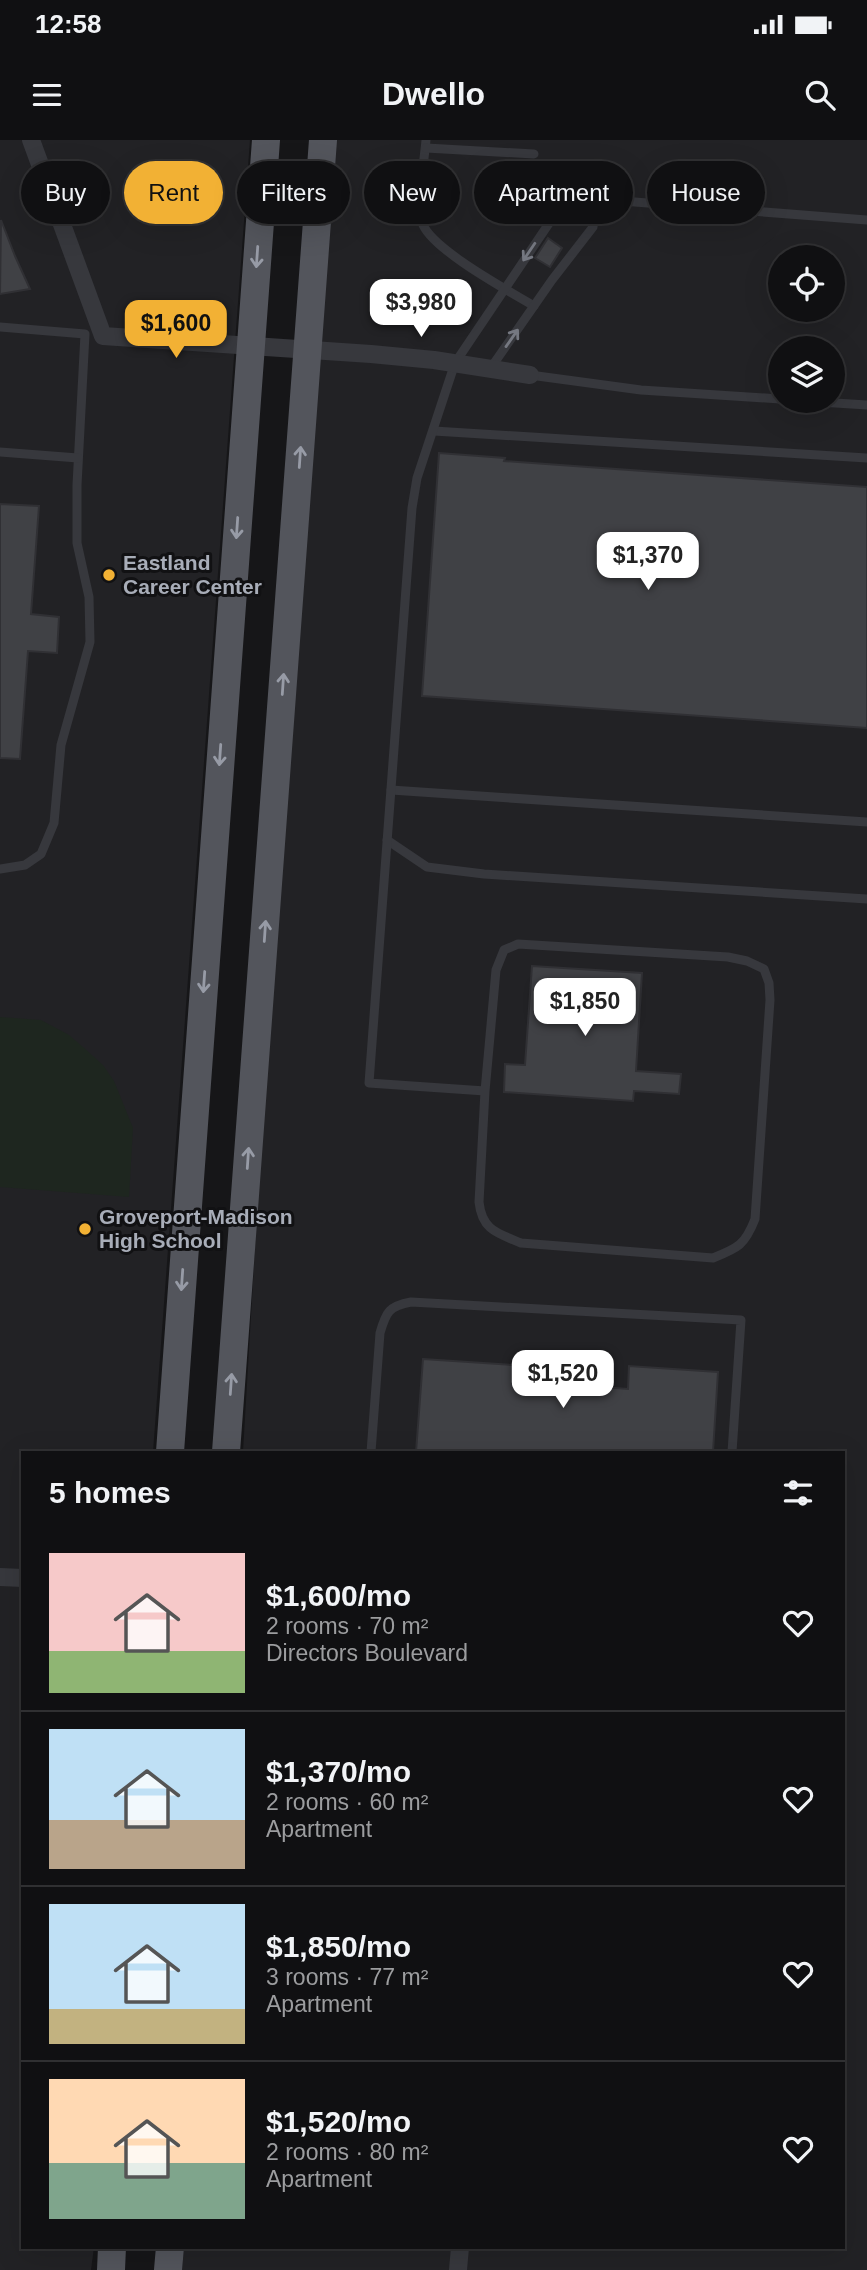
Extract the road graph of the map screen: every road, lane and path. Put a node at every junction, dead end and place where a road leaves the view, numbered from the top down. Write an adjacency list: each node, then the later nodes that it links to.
1 (31, 140): 13 (street)
2 (266, 140): 14 (main road, one-way to 14)
3 (323, 140): 15 (main road)
4 (426, 144): 5 (lane); 10 (lane)
5 (534, 154)
6 (633, 202): 7 (lane)
7 (867, 220)
8 (549, 224): 10 (lane, one-way to 10)
9 (593, 224): 11 (lane)
10 (505, 289): 11 (lane); 16 (lane)
11 (534, 306): 17 (lane, one-way to 11)
12 (0, 327): 13 (lane)
13 (94, 335): 14 (street); 24 (lane)
14 (250, 345): 15 (street); 32 (main road, one-way to 32)
15 (308, 349): 16 (street); 33 (main road, one-way to 15)
16 (455, 363): 17 (street); 22 (lane)
17 (490, 369): 18 (street)
18 (530, 375): 19 (lane)
19 (768, 398)
20 (845, 404): 21 (lane)
21 (867, 405)
22 (434, 430): 25 (lane); 26 (lane)
23 (0, 452): 24 (lane)
24 (78, 458): 29 (lane)
25 (867, 458)
26 (391, 790): 27 (lane); 28 (lane)
27 (867, 822)
28 (387, 840): 30 (lane); 31 (lane)
29 (0, 869)
30 (867, 899)
31 (485, 1091): 31 (lane)
32 (170, 1451)
33 (226, 1451)
34 (371, 1451): 35 (lane)
35 (732, 1451)
36 (0, 1577): 37 (street)
37 (21, 1578)
38 (112, 2249): 41 (main road)
39 (170, 2249): 42 (main road)
40 (460, 2249): 43 (street)
41 (111, 2270)
42 (168, 2270)
43 (458, 2270)

